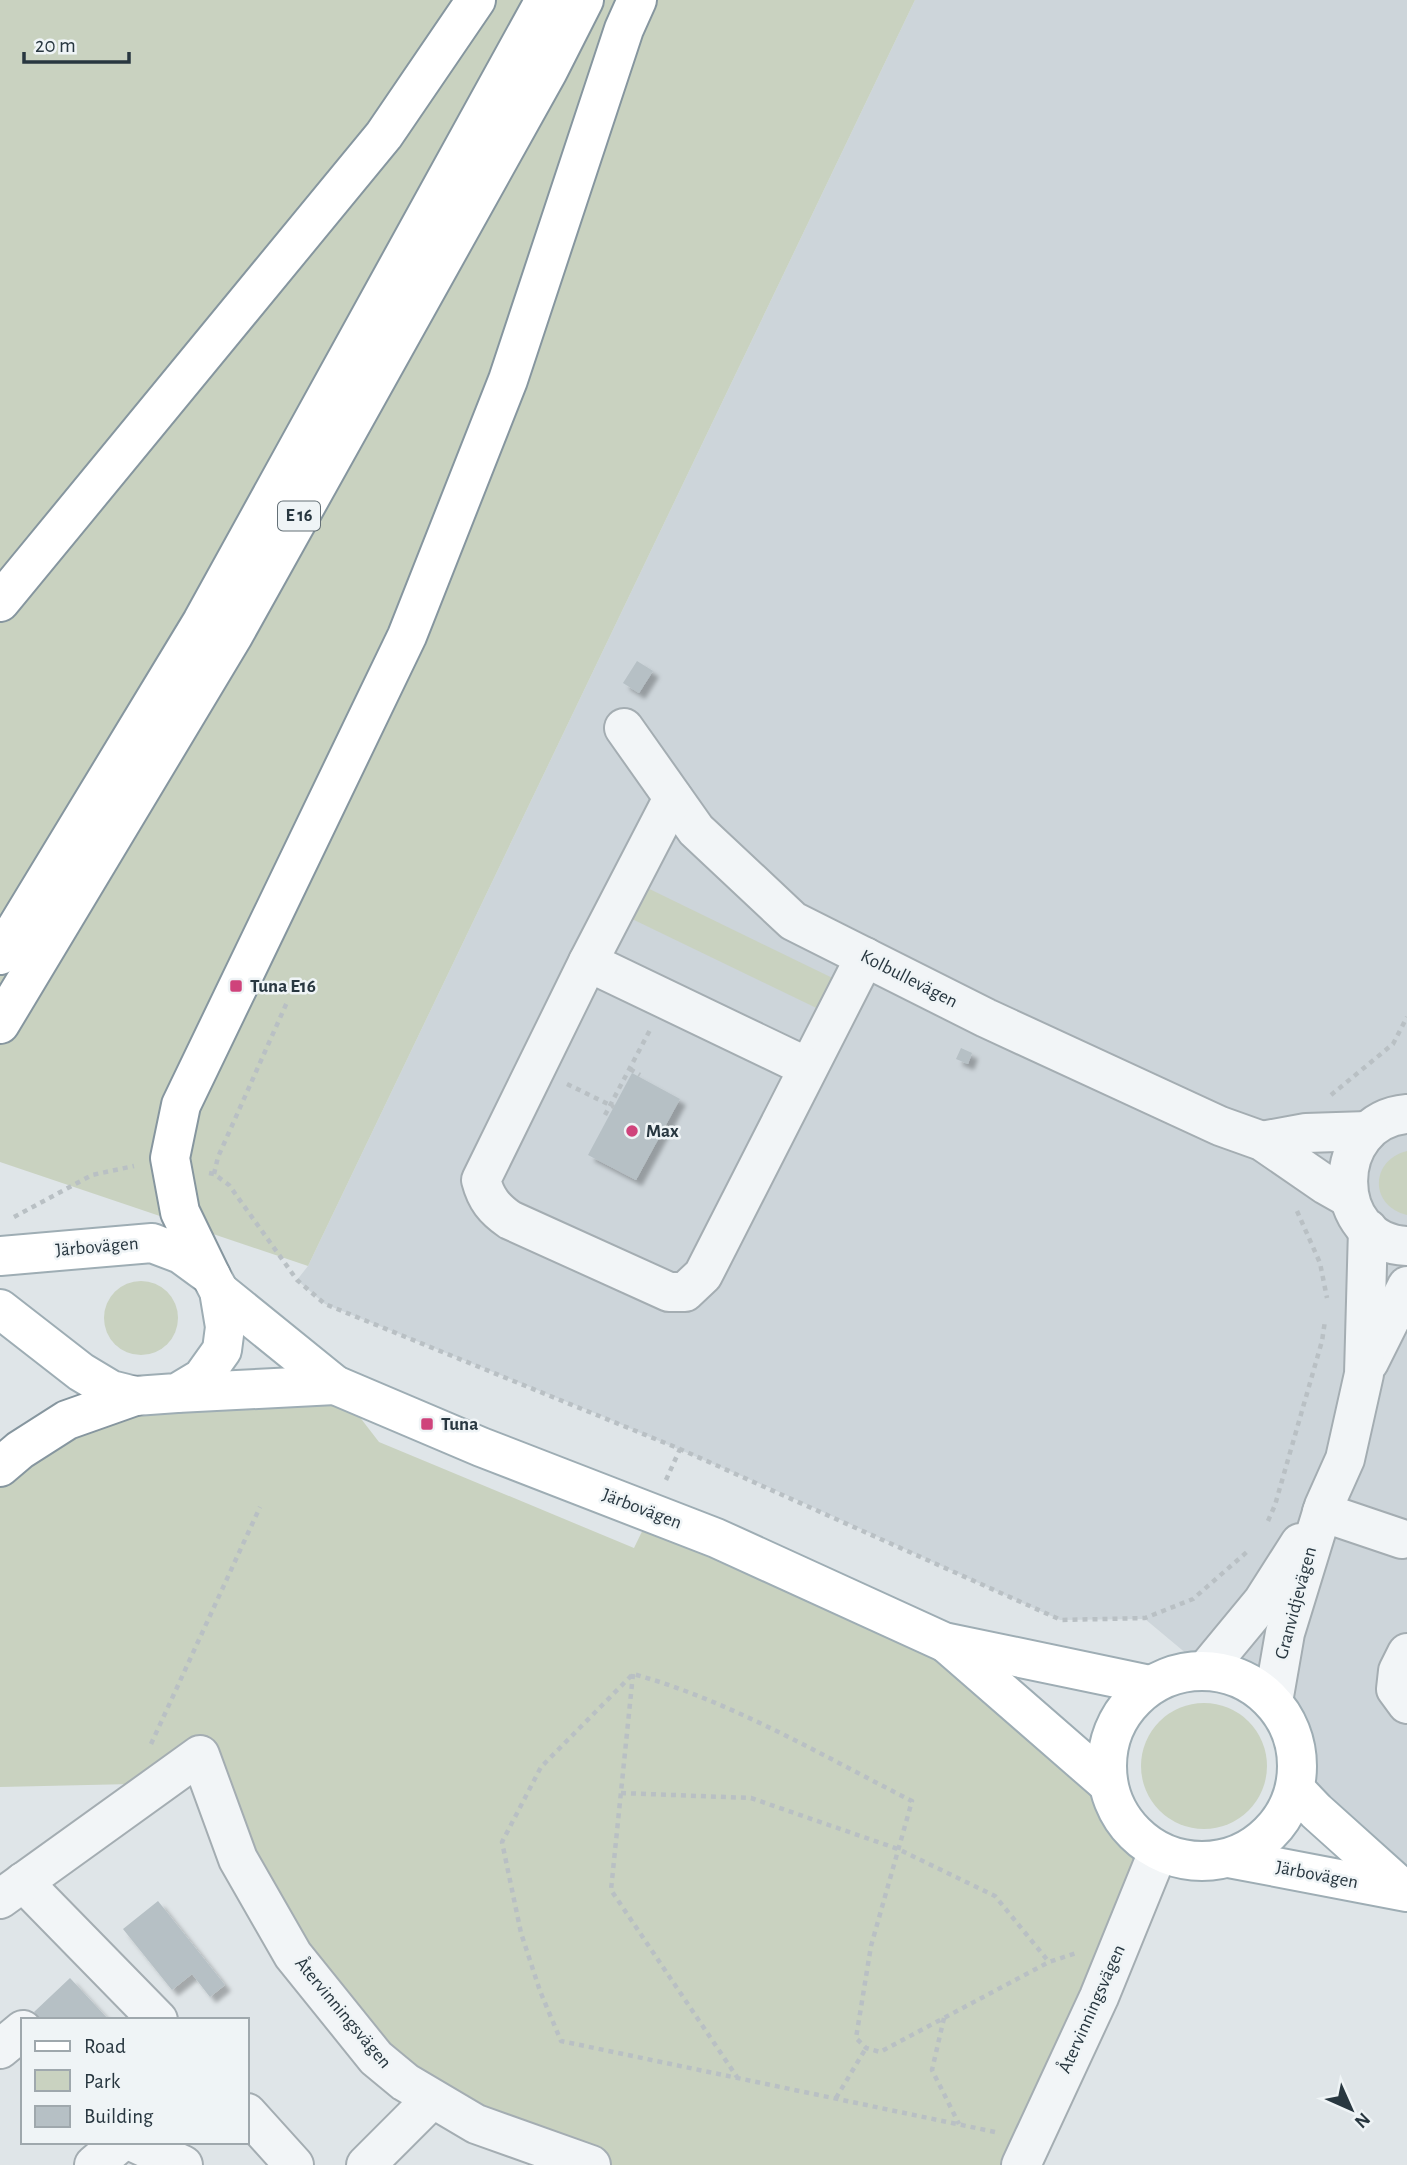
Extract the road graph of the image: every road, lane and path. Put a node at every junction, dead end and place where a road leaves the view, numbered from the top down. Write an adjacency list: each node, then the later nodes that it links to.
1 (476, 0): 5 (main road)
2 (545, 0): 8 (main road, E 16)
3 (584, 0): 14 (main road, E 16)
4 (637, 0): 23 (main road)
5 (0, 602)
6 (624, 728): 7 (street, Kolbullevägen)
7 (673, 798): 9 (street, Kolbullevägen); 10 (street)
8 (0, 955)
9 (865, 957): 15 (street); 22 (street, Kolbullevägen)
10 (589, 962): 11 (street); 16 (street)
11 (666, 999): 15 (street); 17 (path)
12 (288, 1000): 24 (path)
13 (1407, 1017): 22 (path)
14 (0, 1024)
15 (807, 1067): 16 (street)
16 (536, 1069): 19 (path)
17 (629, 1069): 18 (path); 19 (path)
18 (640, 1074)
19 (612, 1106): 20 (path)
20 (605, 1115)
21 (1395, 1115): 22 (street); 25 (street, Granvidjevägen)
22 (1302, 1149): 25 (street, Kolbullevägen); 31 (path)
23 (172, 1167): 24 (path); 26 (path); 29 (main road)
24 (214, 1174): 43 (path)
25 (1358, 1213): 27 (street, Kolbullevägen); 34 (street, Granvidjevägen)
26 (8, 1218)
27 (1407, 1246)
28 (0, 1255): 29 (main road, Järbovägen)
29 (215, 1283): 35 (main road, Järbovägen); 36 (main road)
30 (1407, 1286): 34 (street, Granvidjevägen)
31 (1328, 1304)
32 (0, 1309): 37 (main road, Järbovägen)
33 (1326, 1317): 41 (path)
34 (1364, 1374): 40 (street, Granvidjevägen)
35 (335, 1385): 36 (main road, Järbovägen); 44 (main road, Järbovägen)
36 (177, 1393): 37 (main road, Järbovägen)
37 (135, 1396): 38 (main road)
38 (0, 1467)
39 (260, 1507): 51 (path)
40 (1323, 1509): 42 (street); 46 (street, Granvidjevägen); 49 (street, Granvidjevägen)
41 (1266, 1524)
42 (1402, 1539)
43 (1255, 1542)
44 (944, 1642): 48 (main road, Järbovägen); 52 (main road, Järbovägen)
45 (1407, 1653): 50 (street)
46 (1206, 1670): 48 (main road); 49 (main road)
47 (633, 1674): 54 (path); 55 (path); 67 (path)
48 (1150, 1685): 52 (main road)
49 (1273, 1702): 53 (main road)
50 (1407, 1704)
51 (149, 1749)
52 (1108, 1784): 56 (main road)
53 (1295, 1788): 57 (main road); 59 (main road, Järbovägen)
54 (621, 1793): 55 (path); 67 (path)
55 (898, 1849): 61 (path); 65 (path)
56 (1158, 1852): 57 (main road); 60 (street, Återvinningsvägen)
57 (1229, 1858): 59 (main road, Järbovägen)
58 (12, 1890): 62 (street); 69 (street, Återvinningsvägen)
59 (1406, 1891)
60 (1124, 1934): 61 (path); 74 (street, Återvinningsvägen)
61 (1049, 1962): 63 (path)
62 (156, 2018)
63 (944, 2018): 65 (path); 71 (path)
64 (21, 2032): 66 (street)
65 (866, 2048): 68 (path)
66 (0, 2049)
67 (737, 2078): 68 (path)
68 (836, 2098): 71 (path)
69 (432, 2099): 78 (street); 79 (street, Återvinningsvägen)
70 (248, 2114): 77 (street)
71 (959, 2124): 74 (path)
72 (119, 2144): 75 (street)
73 (137, 2144): 76 (street)
74 (1027, 2152)
75 (94, 2165)
76 (183, 2165)
77 (294, 2165)
78 (366, 2165)
79 (591, 2165)

